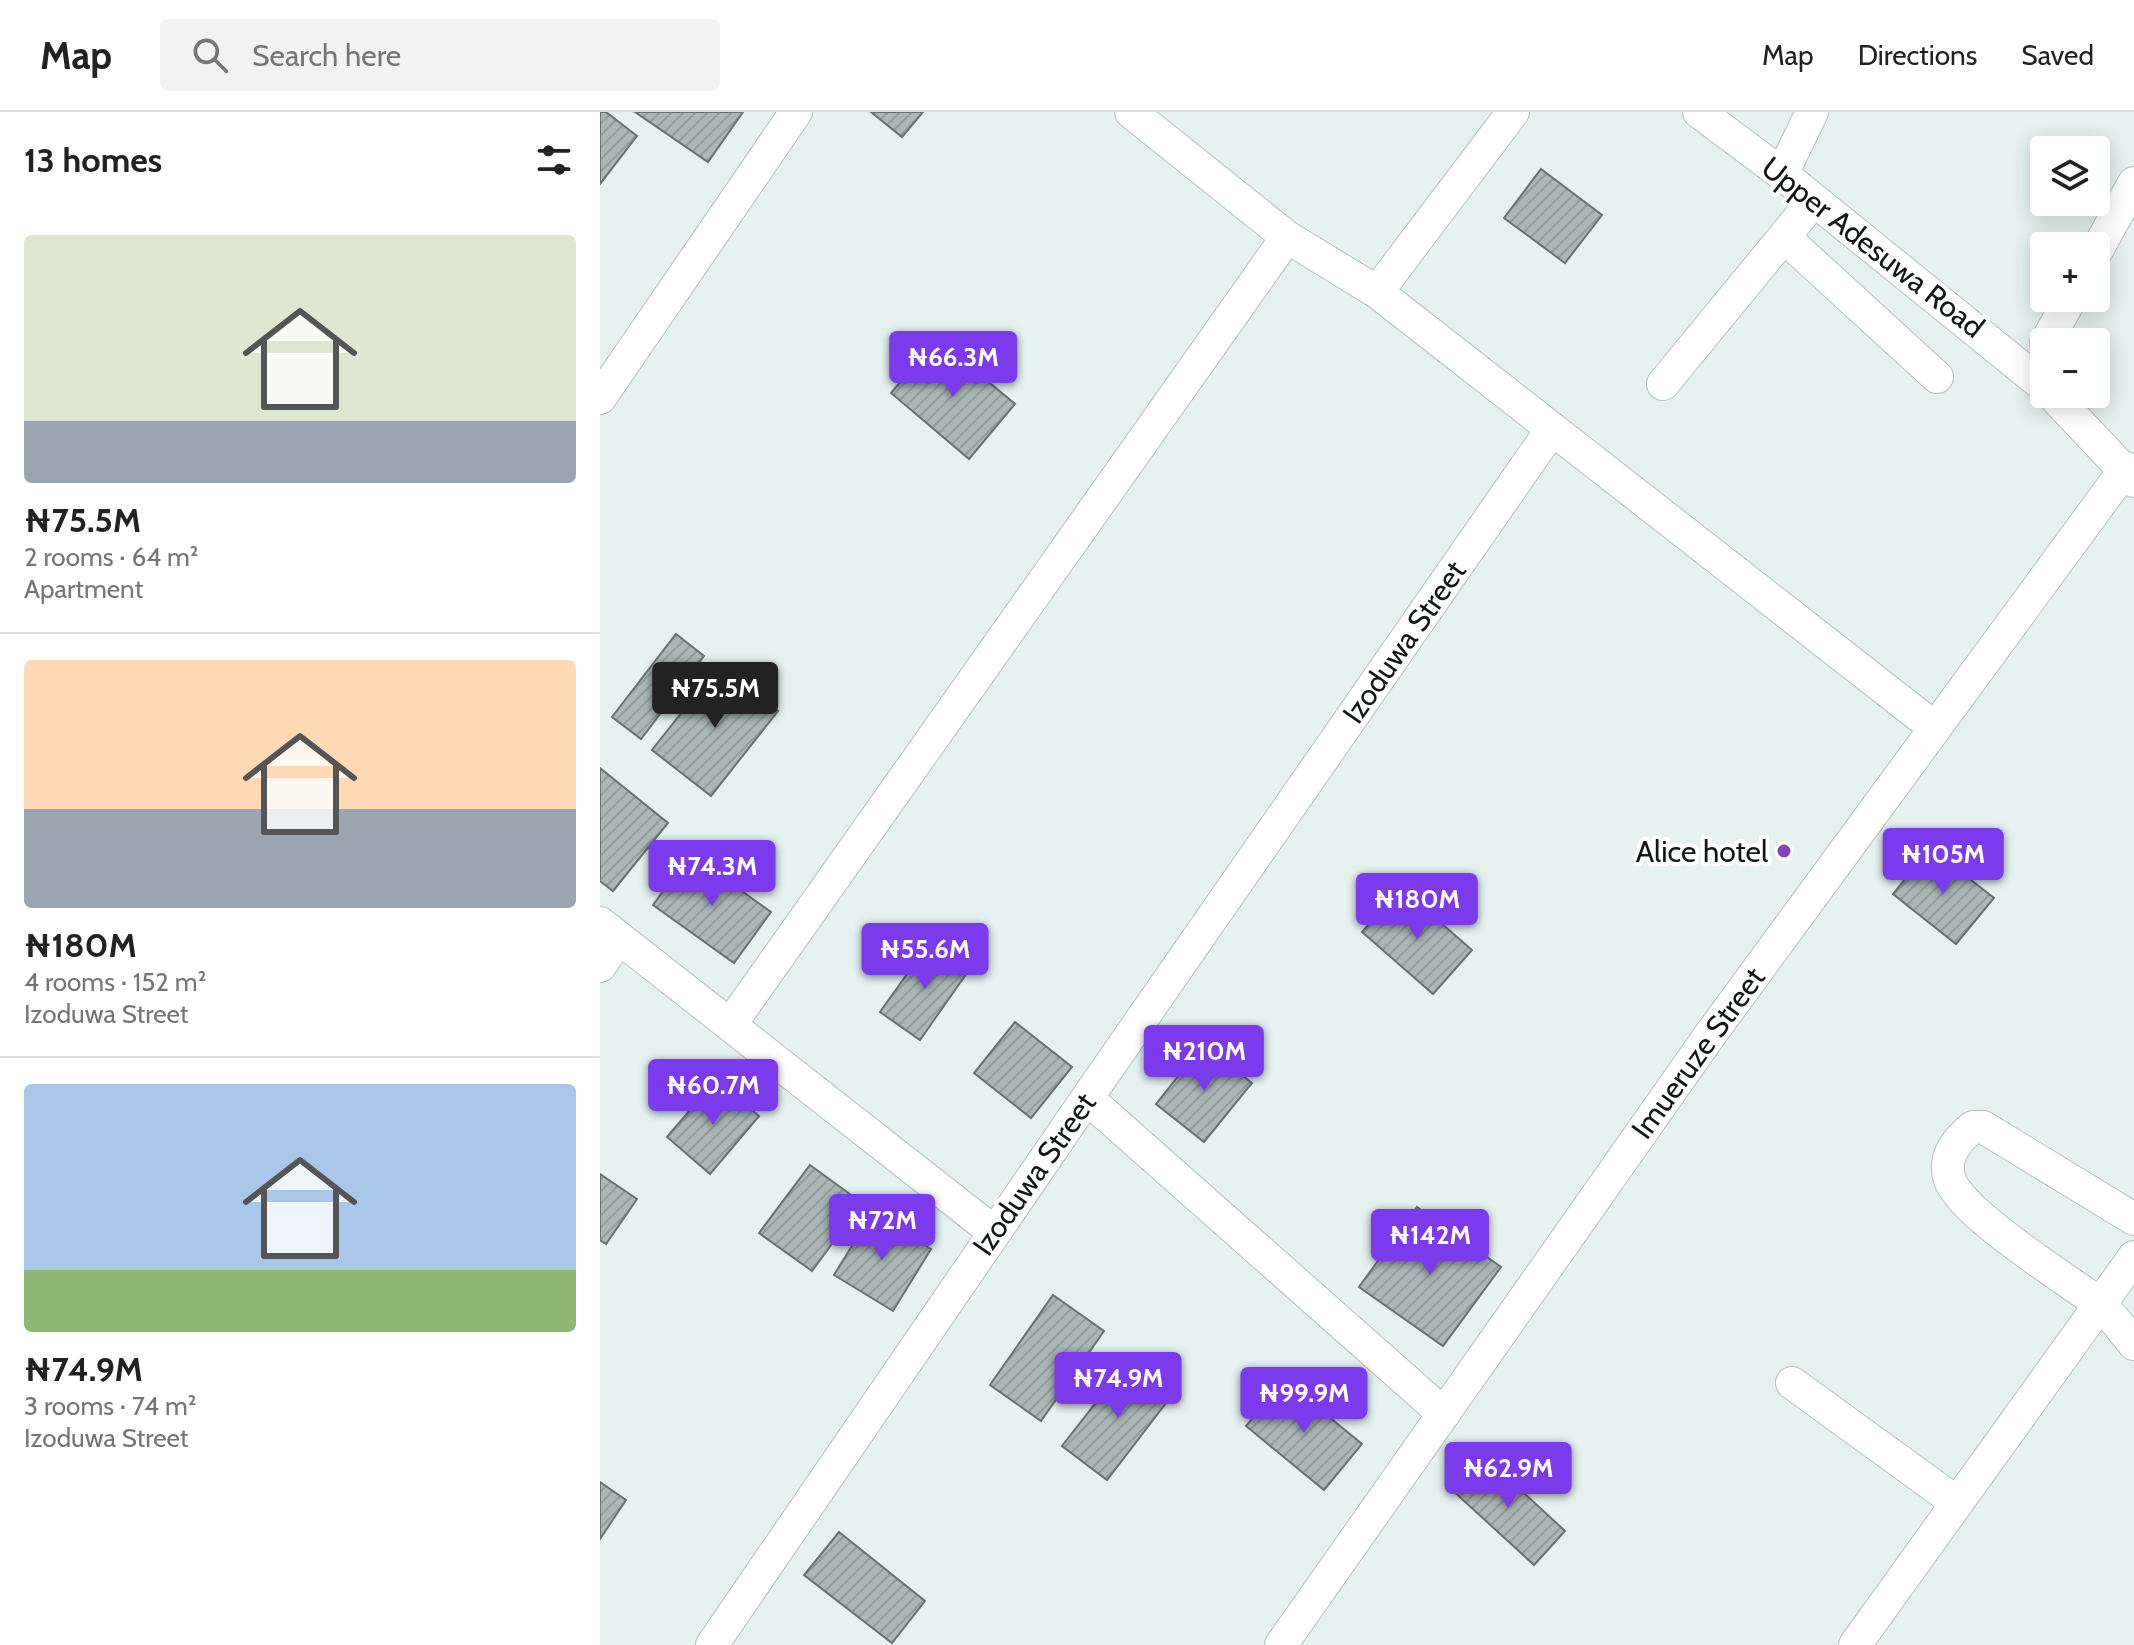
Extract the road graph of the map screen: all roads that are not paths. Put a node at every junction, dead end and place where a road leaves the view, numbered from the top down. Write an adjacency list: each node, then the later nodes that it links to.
1 (796, 112): 16 (street)
2 (1131, 112): 10 (street)
3 (1513, 112): 12 (street)
4 (1699, 112): 6 (street, Upper Adesuwa Road)
5 (1812, 112): 6 (street)
6 (1782, 174): 8 (street, Upper Adesuwa Road)
7 (2134, 183): 9 (street)
8 (1814, 200): 11 (street); 13 (street, Upper Adesuwa Road)
9 (2107, 232)
10 (1287, 237): 12 (street); 23 (street)
11 (1784, 237): 14 (street); 15 (street)
12 (1377, 292): 18 (street)
13 (2030, 358)
14 (1937, 377)
15 (1663, 384)
16 (600, 398)
17 (2076, 408): 19 (street, Upper Adesuwa Road)
18 (1552, 429): 20 (street); 24 (street, Izoduwa Street)
19 (2130, 475): 20 (street, Imueruze Street)
20 (1935, 728): 31 (street, Imueruze Street)
21 (610, 931): 22 (street); 23 (street)
22 (600, 966)
23 (730, 1025): 26 (street)
24 (1087, 1098): 26 (street, Izoduwa Street); 31 (street)
25 (2134, 1219): 28 (street)
26 (994, 1232): 33 (street, Izoduwa Street)
27 (2134, 1257): 28 (street)
28 (2100, 1304): 29 (street); 32 (street)
29 (2134, 1344)
30 (1792, 1383): 32 (street)
31 (1444, 1414): 34 (street, Imueruze Street)
32 (1956, 1502): 35 (street)
33 (712, 1645)
34 (1281, 1645)
35 (1855, 1645)

